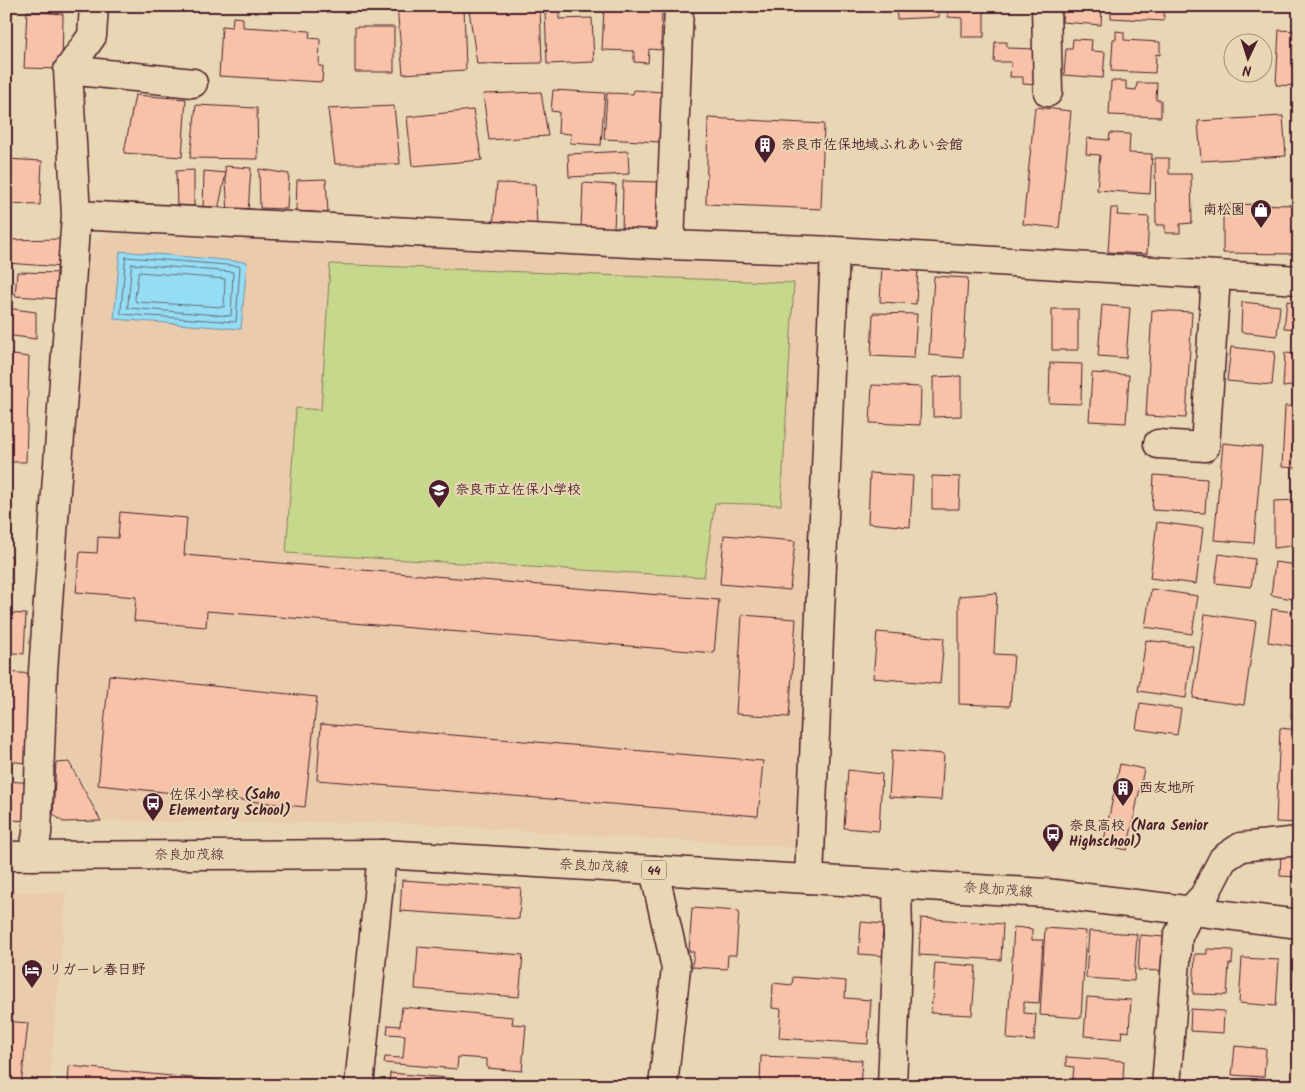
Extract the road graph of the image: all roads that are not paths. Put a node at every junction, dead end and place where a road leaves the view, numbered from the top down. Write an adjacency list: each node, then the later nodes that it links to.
1 (94, 6): 4 (street)
2 (679, 6): 8 (street)
3 (1046, 6): 6 (street)
4 (68, 70): 5 (street); 7 (street)
5 (193, 84)
6 (1048, 92)
7 (76, 214): 8 (street); 16 (street)
8 (670, 245): 9 (street)
9 (835, 251): 10 (street); 18 (street)
10 (1216, 276): 11 (street); 12 (street)
11 (1299, 280)
12 (1158, 444)
13 (1299, 841): 20 (street)
14 (382, 854): 16 (street, 奈良加茂線 / 44); 17 (street, 奈良加茂線 / 44); 22 (street)
15 (6, 856): 16 (street, 奈良加茂線 / 44)
16 (33, 856)
17 (654, 870): 18 (street, 奈良加茂線 / 44); 23 (street)
18 (809, 879): 19 (street, 奈良加茂線 / 44)
19 (897, 883): 20 (street, 奈良加茂線 / 44); 24 (street)
20 (1191, 910): 21 (street, 奈良加茂線 / 44); 25 (street)
21 (1299, 924)
22 (359, 1086)
23 (663, 1086)
24 (892, 1086)
25 (1166, 1086)

